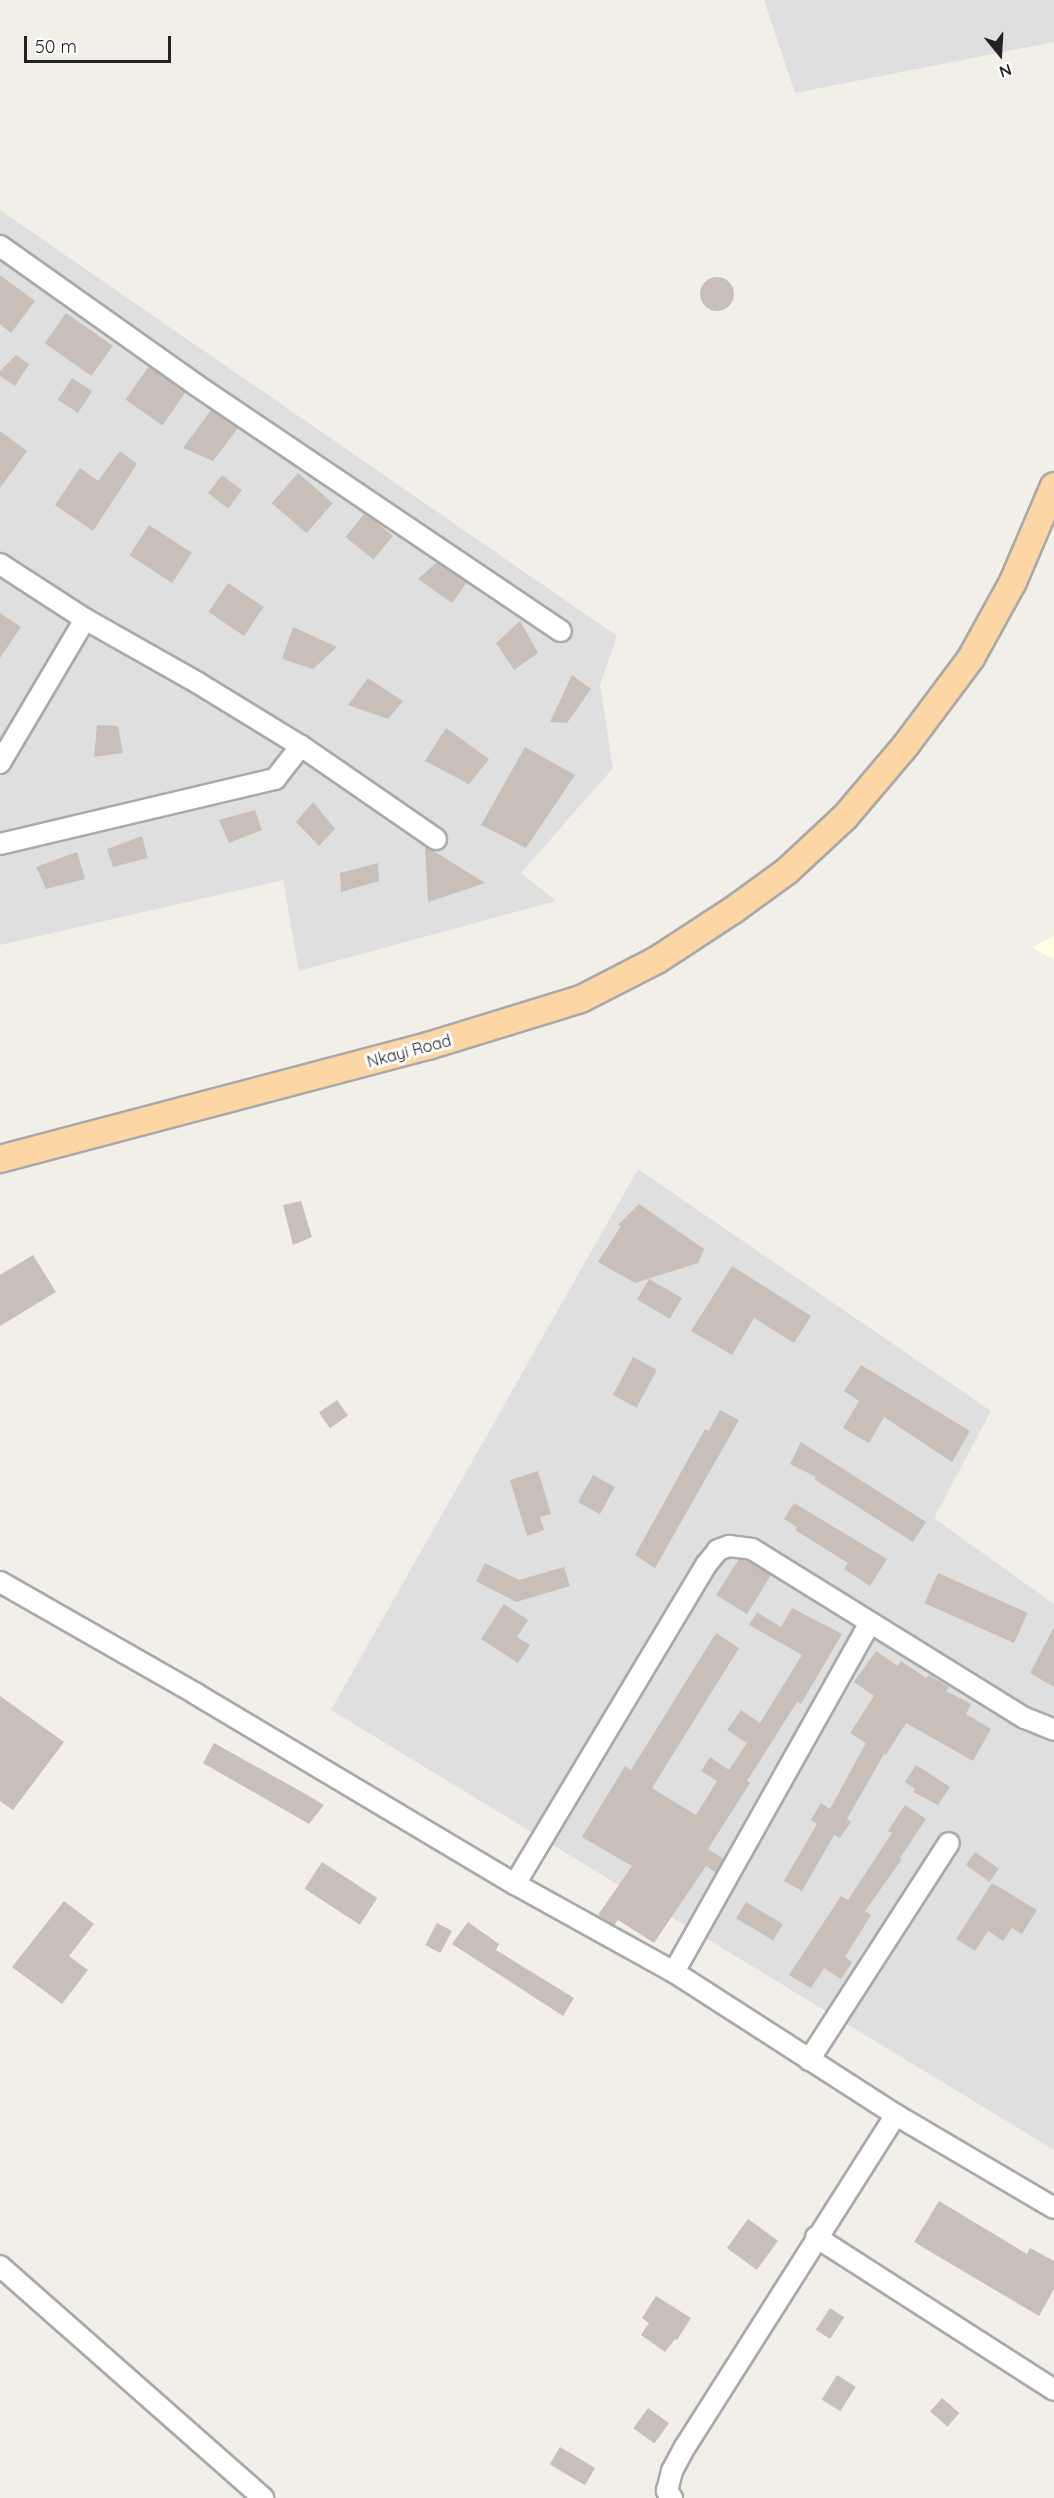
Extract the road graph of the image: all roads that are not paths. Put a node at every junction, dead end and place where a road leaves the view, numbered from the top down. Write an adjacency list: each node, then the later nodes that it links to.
1 (0, 246): 5 (street)
2 (1054, 486): 10 (main road, Nkayi Road)
3 (0, 564): 4 (street)
4 (85, 619): 6 (street); 7 (street)
5 (561, 631)
6 (301, 746): 8 (street); 9 (street)
7 (0, 763)
8 (436, 839)
9 (0, 844)
10 (0, 1159)
11 (0, 1582): 15 (street)
12 (870, 1623): 13 (street); 15 (street); 16 (street)
13 (1054, 1730)
14 (949, 1843): 17 (street)
15 (515, 1884): 16 (street)
16 (674, 1972): 17 (street)
17 (809, 2060): 18 (street)
18 (896, 2115): 19 (street); 20 (street)
19 (1054, 2208)
20 (816, 2237): 22 (street); 24 (street)
21 (0, 2266): 23 (street)
22 (1054, 2390)
23 (263, 2498)
24 (672, 2498)

